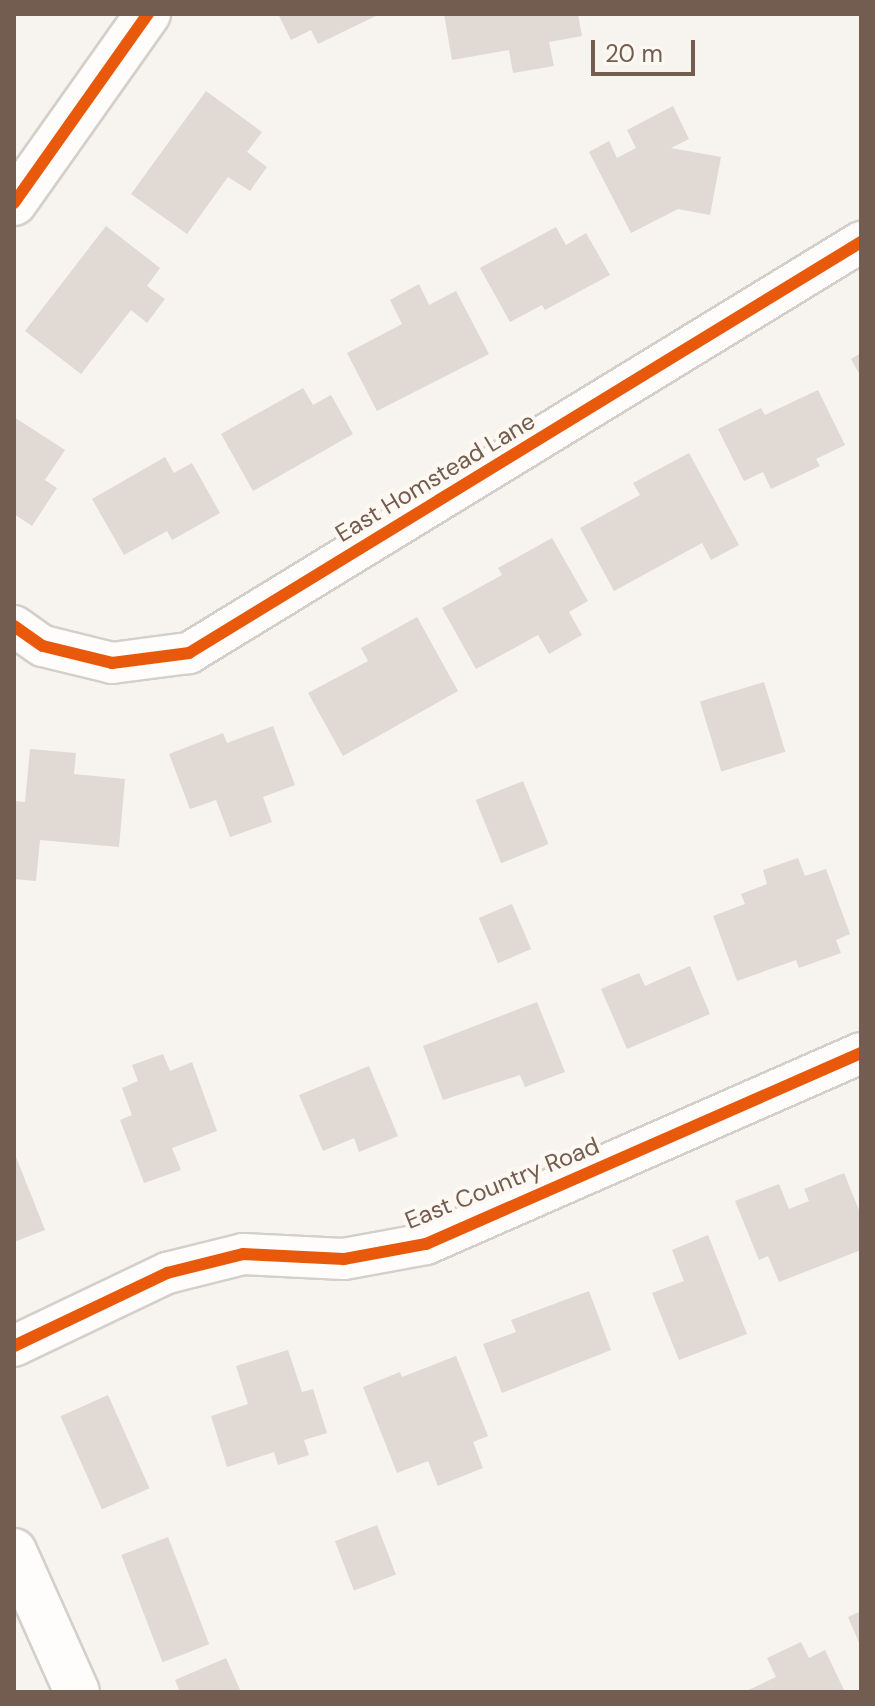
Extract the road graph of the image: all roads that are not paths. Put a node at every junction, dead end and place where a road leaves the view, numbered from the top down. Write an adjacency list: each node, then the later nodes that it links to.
1 (148, 14): 2 (street)
2 (14, 203)
3 (861, 242): 4 (street, East Homstead Lane)
4 (14, 626)
5 (861, 1053): 6 (street, East Country Road)
6 (14, 1346)
7 (14, 1551): 8 (street)
8 (77, 1692)

